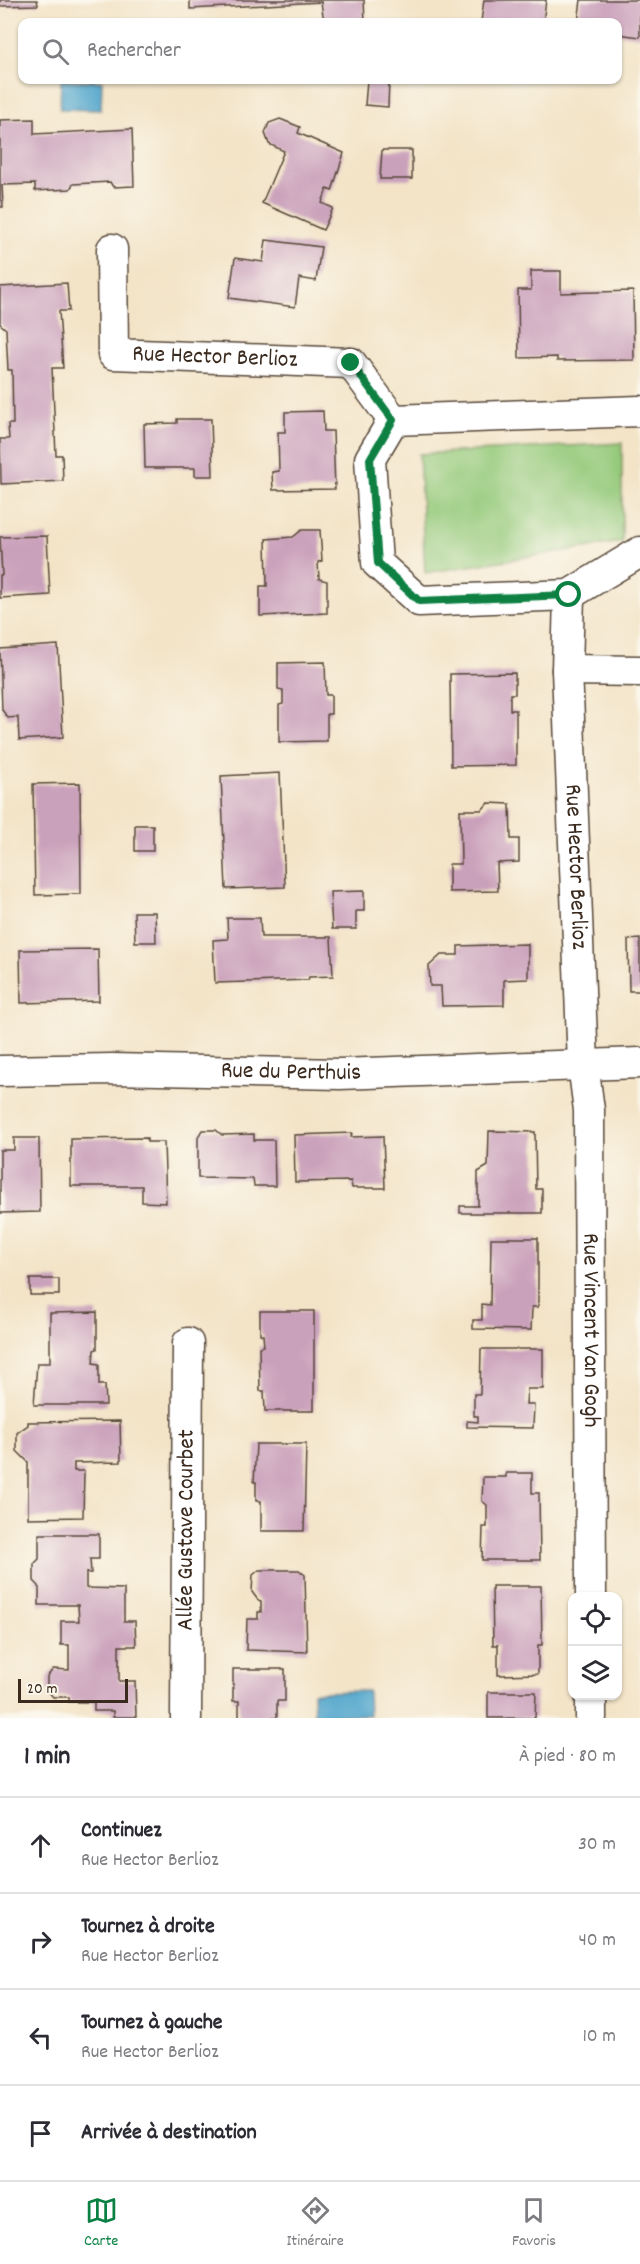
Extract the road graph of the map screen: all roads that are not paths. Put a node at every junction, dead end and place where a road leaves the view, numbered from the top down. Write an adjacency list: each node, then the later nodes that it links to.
1 (112, 249): 3 (street, Rue Hector Berlioz)
2 (640, 411): 3 (street)
3 (393, 420): 5 (street)
4 (640, 552): 5 (street)
5 (569, 595): 6 (street, Rue Hector Berlioz)
6 (567, 670): 7 (street); 9 (street, Rue Hector Berlioz)
7 (640, 671)
8 (640, 1063): 9 (street, Rue du Perthuis)
9 (583, 1064): 10 (street, Rue du Perthuis); 12 (street, Rue Vincent Van Gogh)
10 (0, 1071)
11 (188, 1343): 14 (street, Allée Gustave Courbet)
12 (591, 1592)
13 (591, 1700): 15 (street)
14 (186, 1718)
15 (591, 1718)

